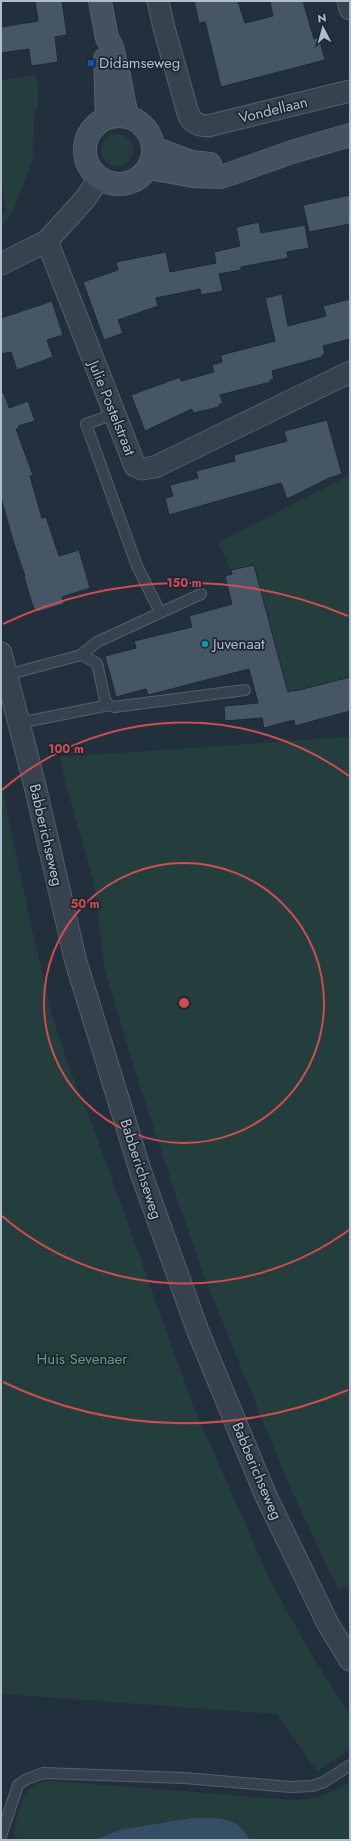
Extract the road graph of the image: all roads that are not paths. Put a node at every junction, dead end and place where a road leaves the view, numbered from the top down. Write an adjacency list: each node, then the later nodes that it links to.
1 (100, 1): 6 (street)
2 (158, 1): 5 (street, Vondellaan)
3 (348, 1): 4 (street)
4 (350, 9)
5 (350, 91)
6 (117, 117): 8 (street); 9 (street)
7 (350, 135): 8 (street)
8 (151, 158): 9 (street)
9 (99, 179): 10 (street)
10 (47, 241): 11 (street); 13 (street, Julie Postelstraat)
11 (1, 264)
12 (350, 372): 13 (street, Julie Postelstraat)
13 (114, 414): 15 (lane)
14 (201, 594): 15 (lane)
15 (160, 612): 17 (lane)
16 (1, 653): 18 (street, Babberichseweg)
17 (81, 655): 18 (lane); 20 (lane)
18 (6, 675): 21 (street, Babberichseweg)
19 (245, 690): 20 (lane)
20 (109, 705): 21 (lane)
21 (29, 721): 22 (street, Babberichseweg)
22 (350, 1660)
23 (350, 1765): 24 (lane)
24 (1, 1836)

